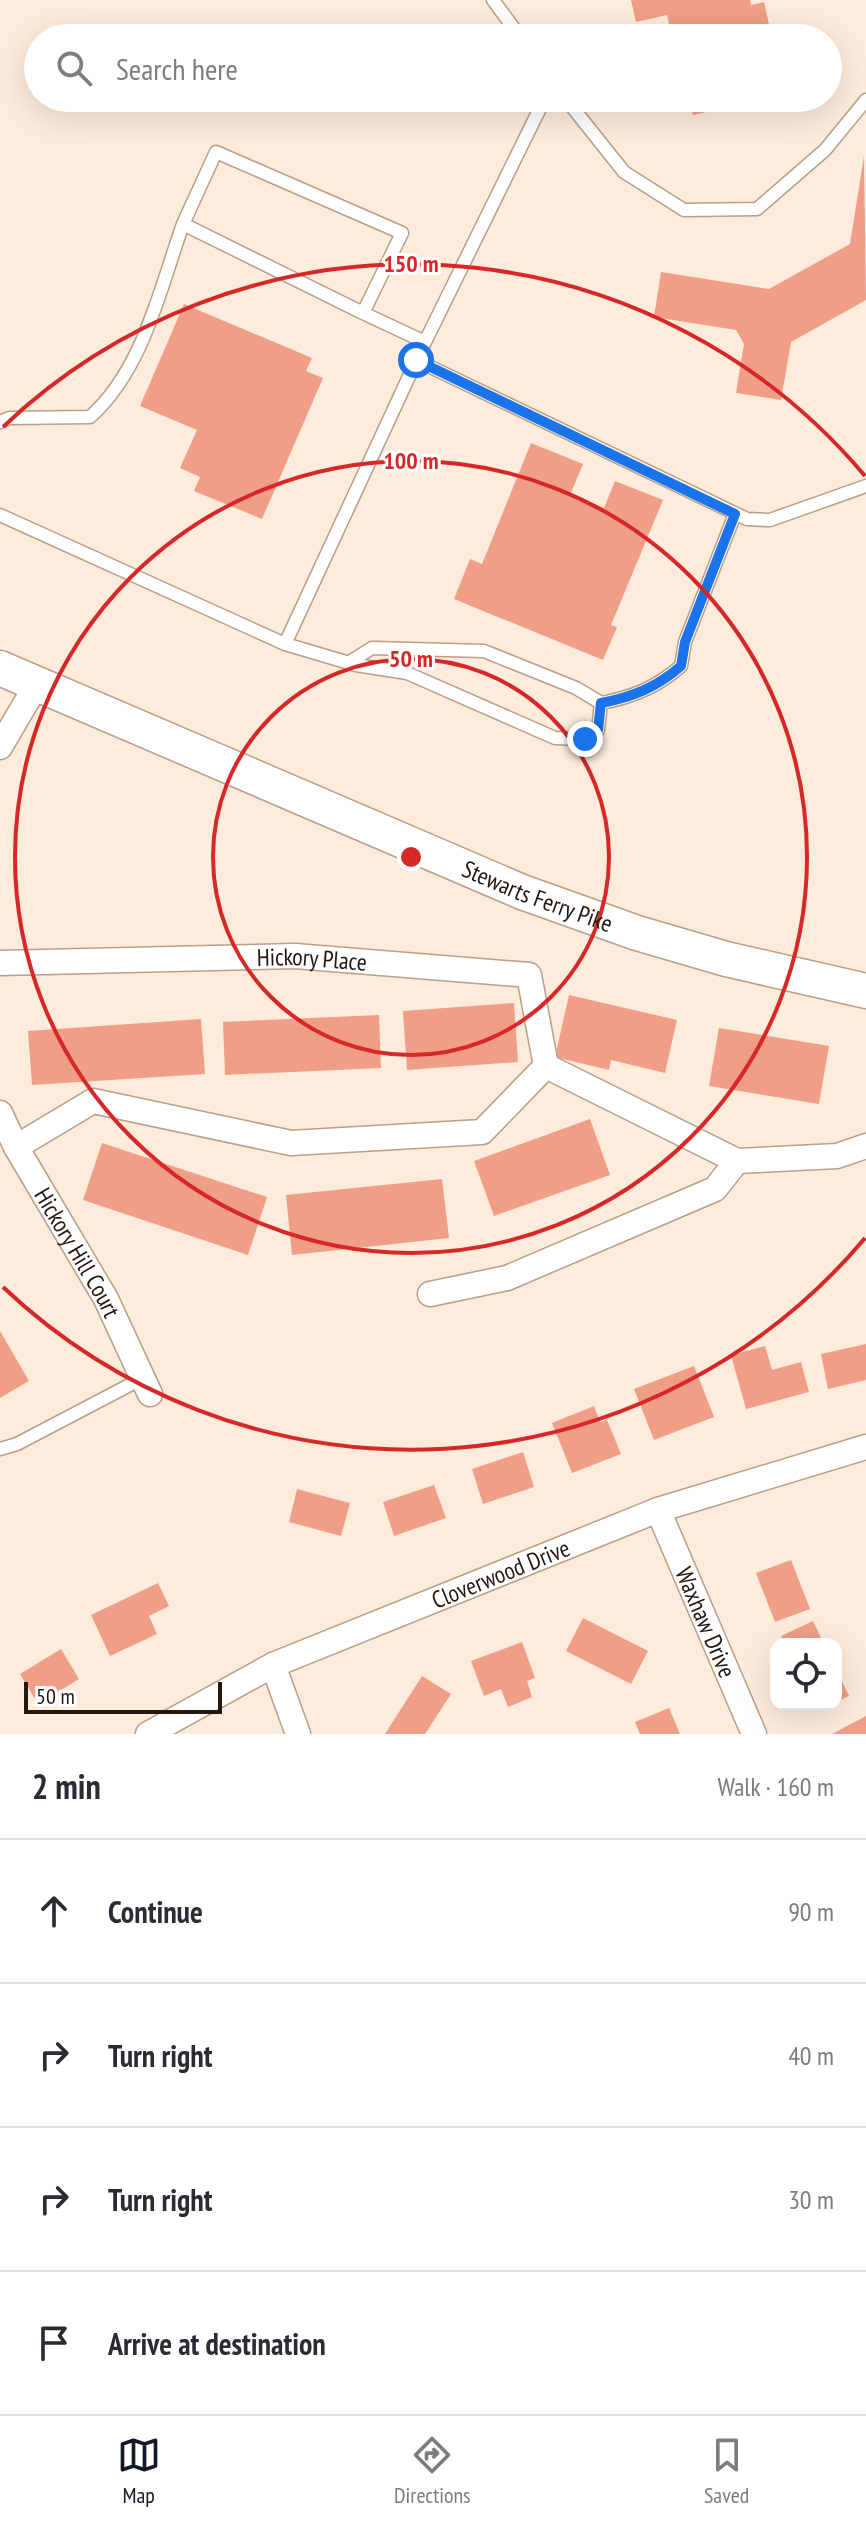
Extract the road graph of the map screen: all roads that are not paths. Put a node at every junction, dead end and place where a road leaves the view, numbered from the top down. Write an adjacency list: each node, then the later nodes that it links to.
1 (493, 0): 2 (lane)
2 (511, 24)
3 (866, 100): 5 (lane)
4 (538, 112): 8 (lane)
5 (576, 112)
6 (183, 224): 7 (lane); 7 (lane); 10 (lane)
7 (363, 313): 8 (lane)
8 (425, 342): 9 (lane)
9 (416, 360): 12 (lane); 14 (lane)
10 (0, 422)
11 (866, 486): 12 (lane)
12 (735, 514): 18 (lane)
13 (0, 515): 14 (lane)
14 (285, 644): 15 (lane)
15 (348, 663): 18 (lane); 18 (lane)
16 (0, 668): 17 (main road, Stewarts Ferry Pike)
17 (37, 684): 19 (street); 21 (main road, Stewarts Ferry Pike)
18 (601, 703)
19 (0, 747)
20 (0, 963): 22 (street, Hickory Place)
21 (866, 991)
22 (546, 1066): 25 (street); 26 (street)
23 (0, 1113): 25 (street, Hickory Hill Court)
24 (866, 1146): 26 (street)
25 (16, 1147): 28 (street, Hickory Hill Court)
26 (737, 1161): 27 (street)
27 (430, 1294)
28 (147, 1386): 30 (lane)
29 (866, 1447): 31 (street, Cloverwood Drive)
30 (0, 1449)
31 (658, 1510): 32 (street, Cloverwood Drive); 35 (street, Waxhaw Drive)
32 (273, 1665): 33 (street, Cloverwood Drive); 34 (street)
33 (148, 1734)
34 (298, 1734)
35 (754, 1734)

